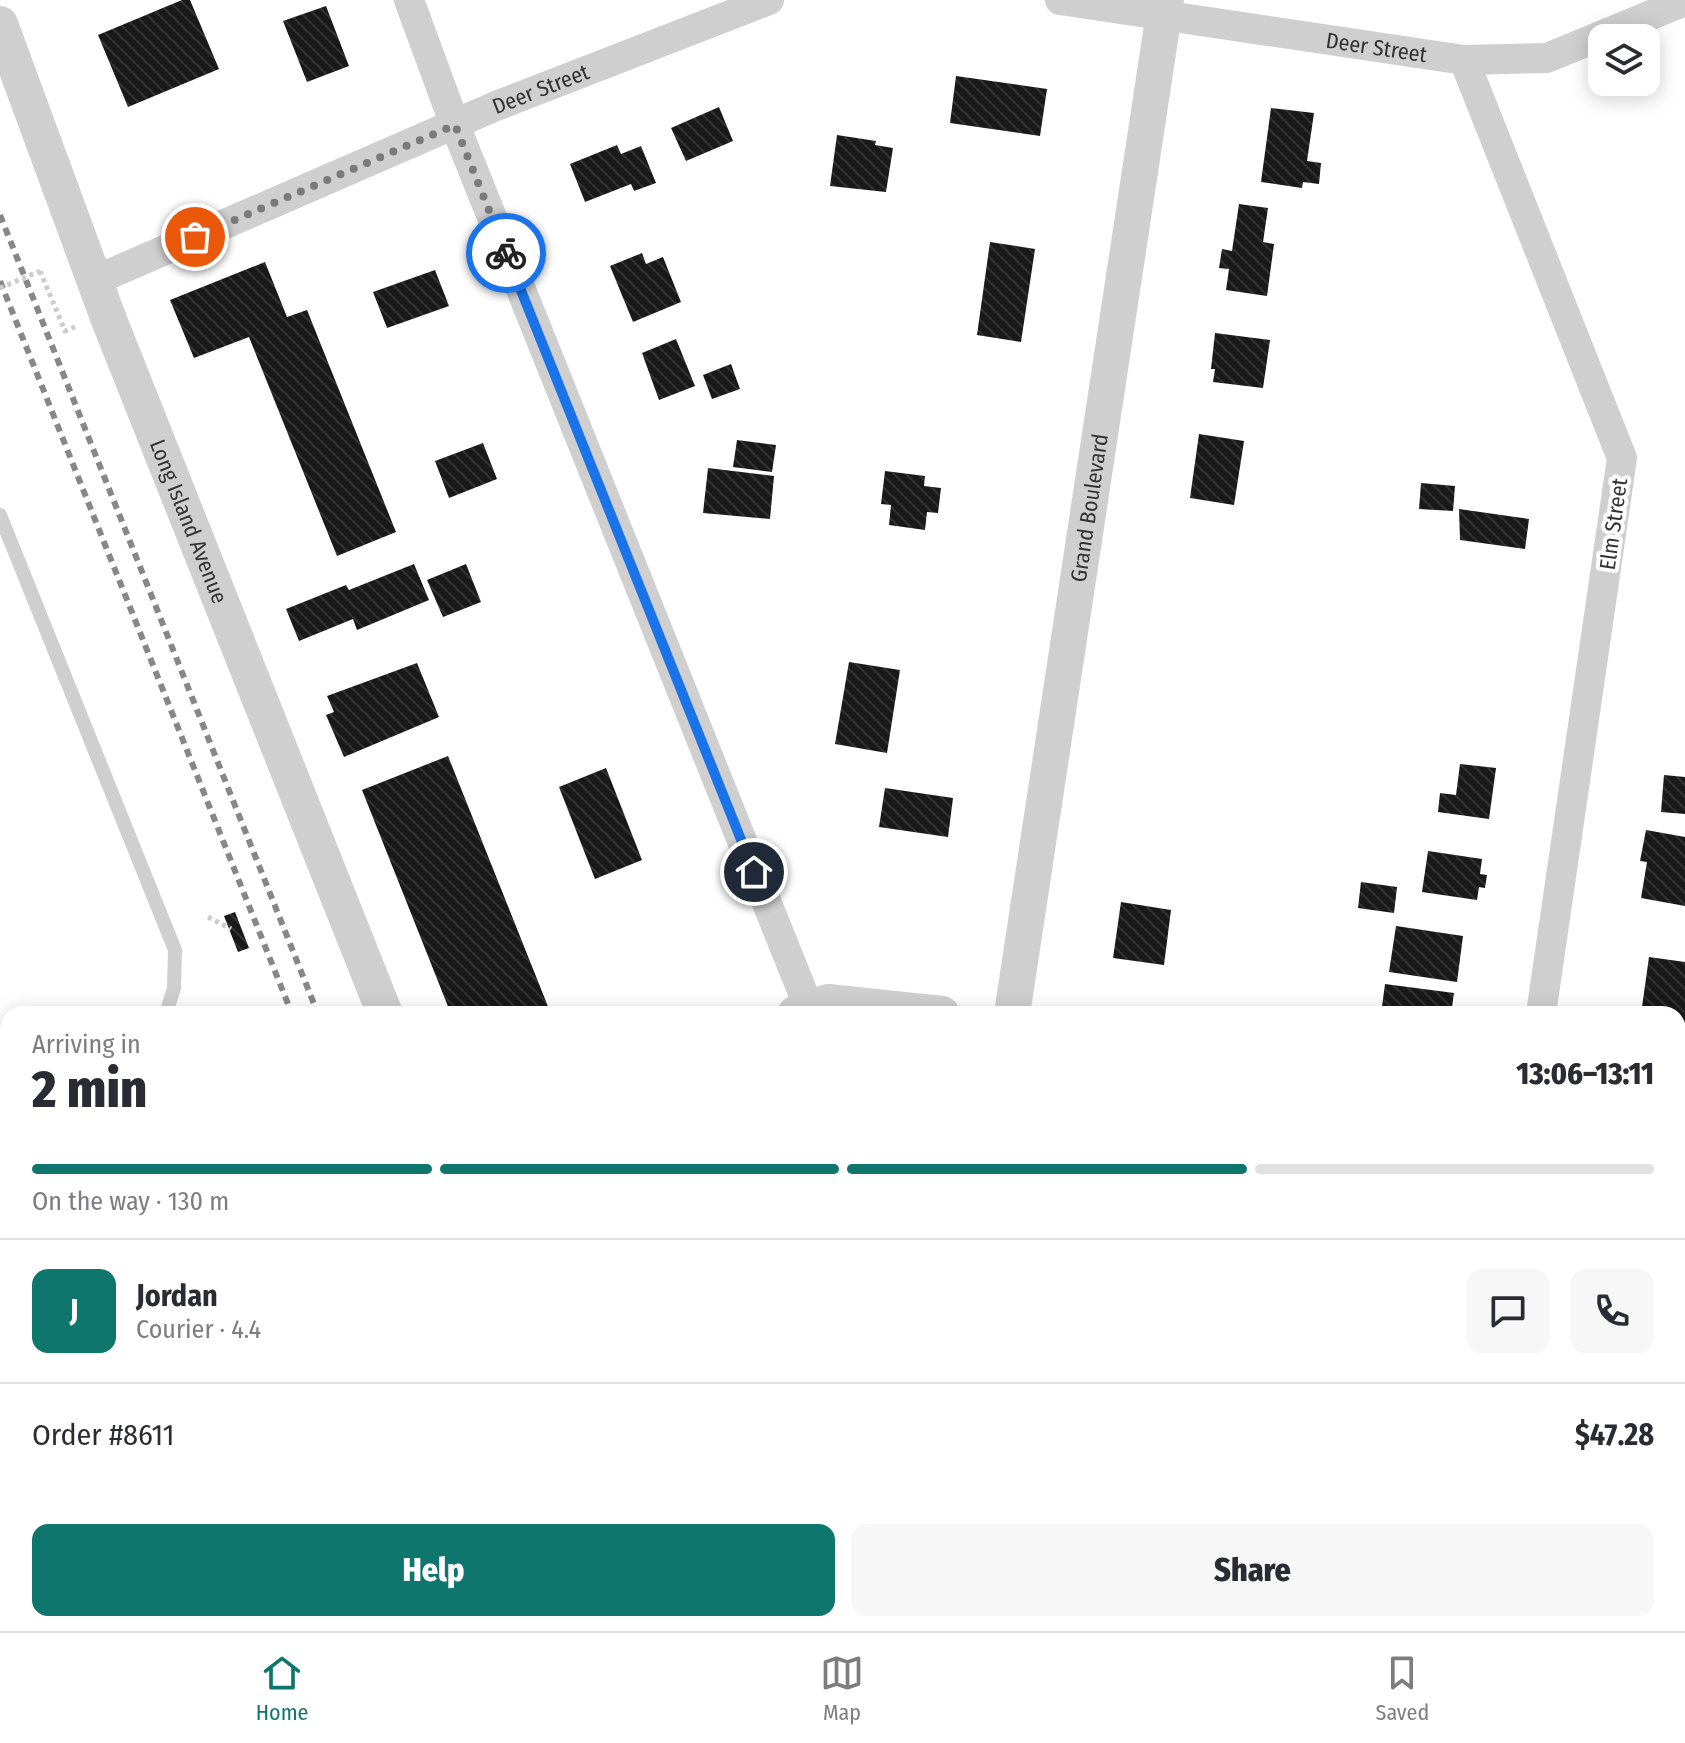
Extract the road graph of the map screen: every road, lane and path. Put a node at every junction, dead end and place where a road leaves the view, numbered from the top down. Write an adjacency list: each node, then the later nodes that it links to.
1 (409, 0): 8 (street)
2 (769, 0): 8 (street, Deer Street)
3 (1060, 0): 5 (street, Deer Street)
4 (1685, 1): 7 (street, Deer Street)
5 (1165, 8): 7 (street, Deer Street); 20 (street, Grand Boulevard)
6 (0, 24): 9 (street, Long Island Avenue)
7 (1464, 60): 21 (street, Elm Street)
8 (455, 125): 9 (street, Deer Street); 17 (street)
9 (96, 280): 16 (street, Long Island Avenue)
10 (0, 288): 11 (path, bridge)
11 (65, 331)
12 (0, 515): 15 (lane)
13 (208, 917): 14 (path)
14 (231, 929)
15 (168, 1006)
16 (382, 1006)
17 (800, 1006)
18 (816, 1006): 19 (street)
19 (866, 1006)
20 (1013, 1006)
21 (1542, 1006)

